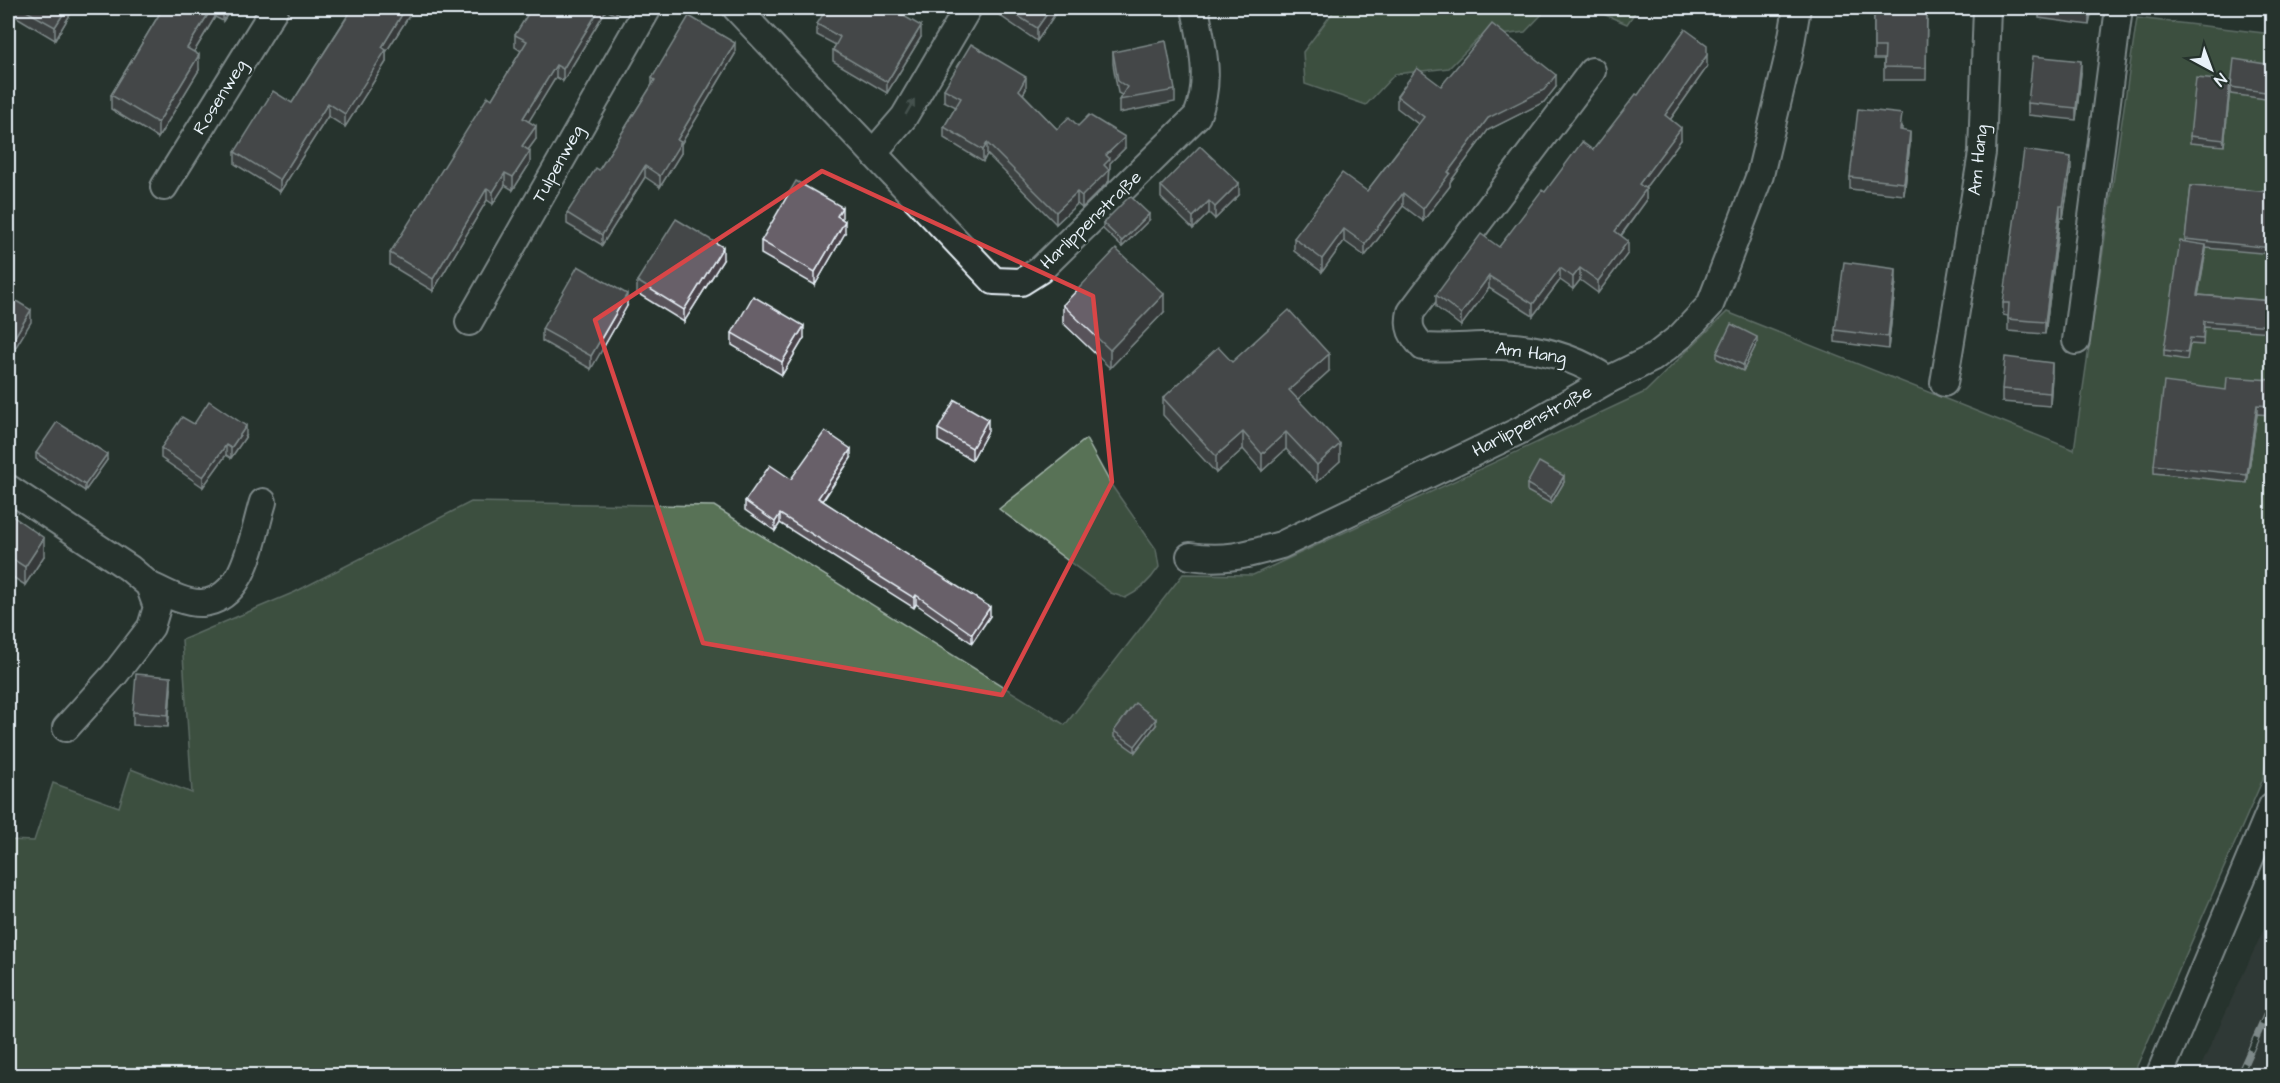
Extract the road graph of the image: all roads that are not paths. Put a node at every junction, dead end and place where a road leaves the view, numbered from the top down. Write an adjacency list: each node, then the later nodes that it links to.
1 (275, 8): 11 (street, Rosenweg)
2 (648, 8): 12 (street, Tulpenweg)
3 (736, 8): 10 (street, Harlippenstraße)
4 (968, 8): 10 (street, one-way to 4)
5 (1195, 8): 10 (street, Harlippenstraße)
6 (1797, 8): 14 (street)
7 (1988, 8): 15 (street, Am Hang)
8 (2120, 8): 13 (street)
9 (1592, 71): 14 (street, Am Hang)
10 (874, 152)
11 (164, 187)
12 (469, 322)
13 (2076, 341)
14 (1608, 380): 18 (street, Harlippenstraße)
15 (1944, 382)
16 (8, 488): 19 (street)
17 (263, 502): 19 (street)
18 (1190, 556)
19 (149, 585): 20 (street)
20 (66, 728)
21 (2272, 806): 22 (street)
22 (2159, 1076)

